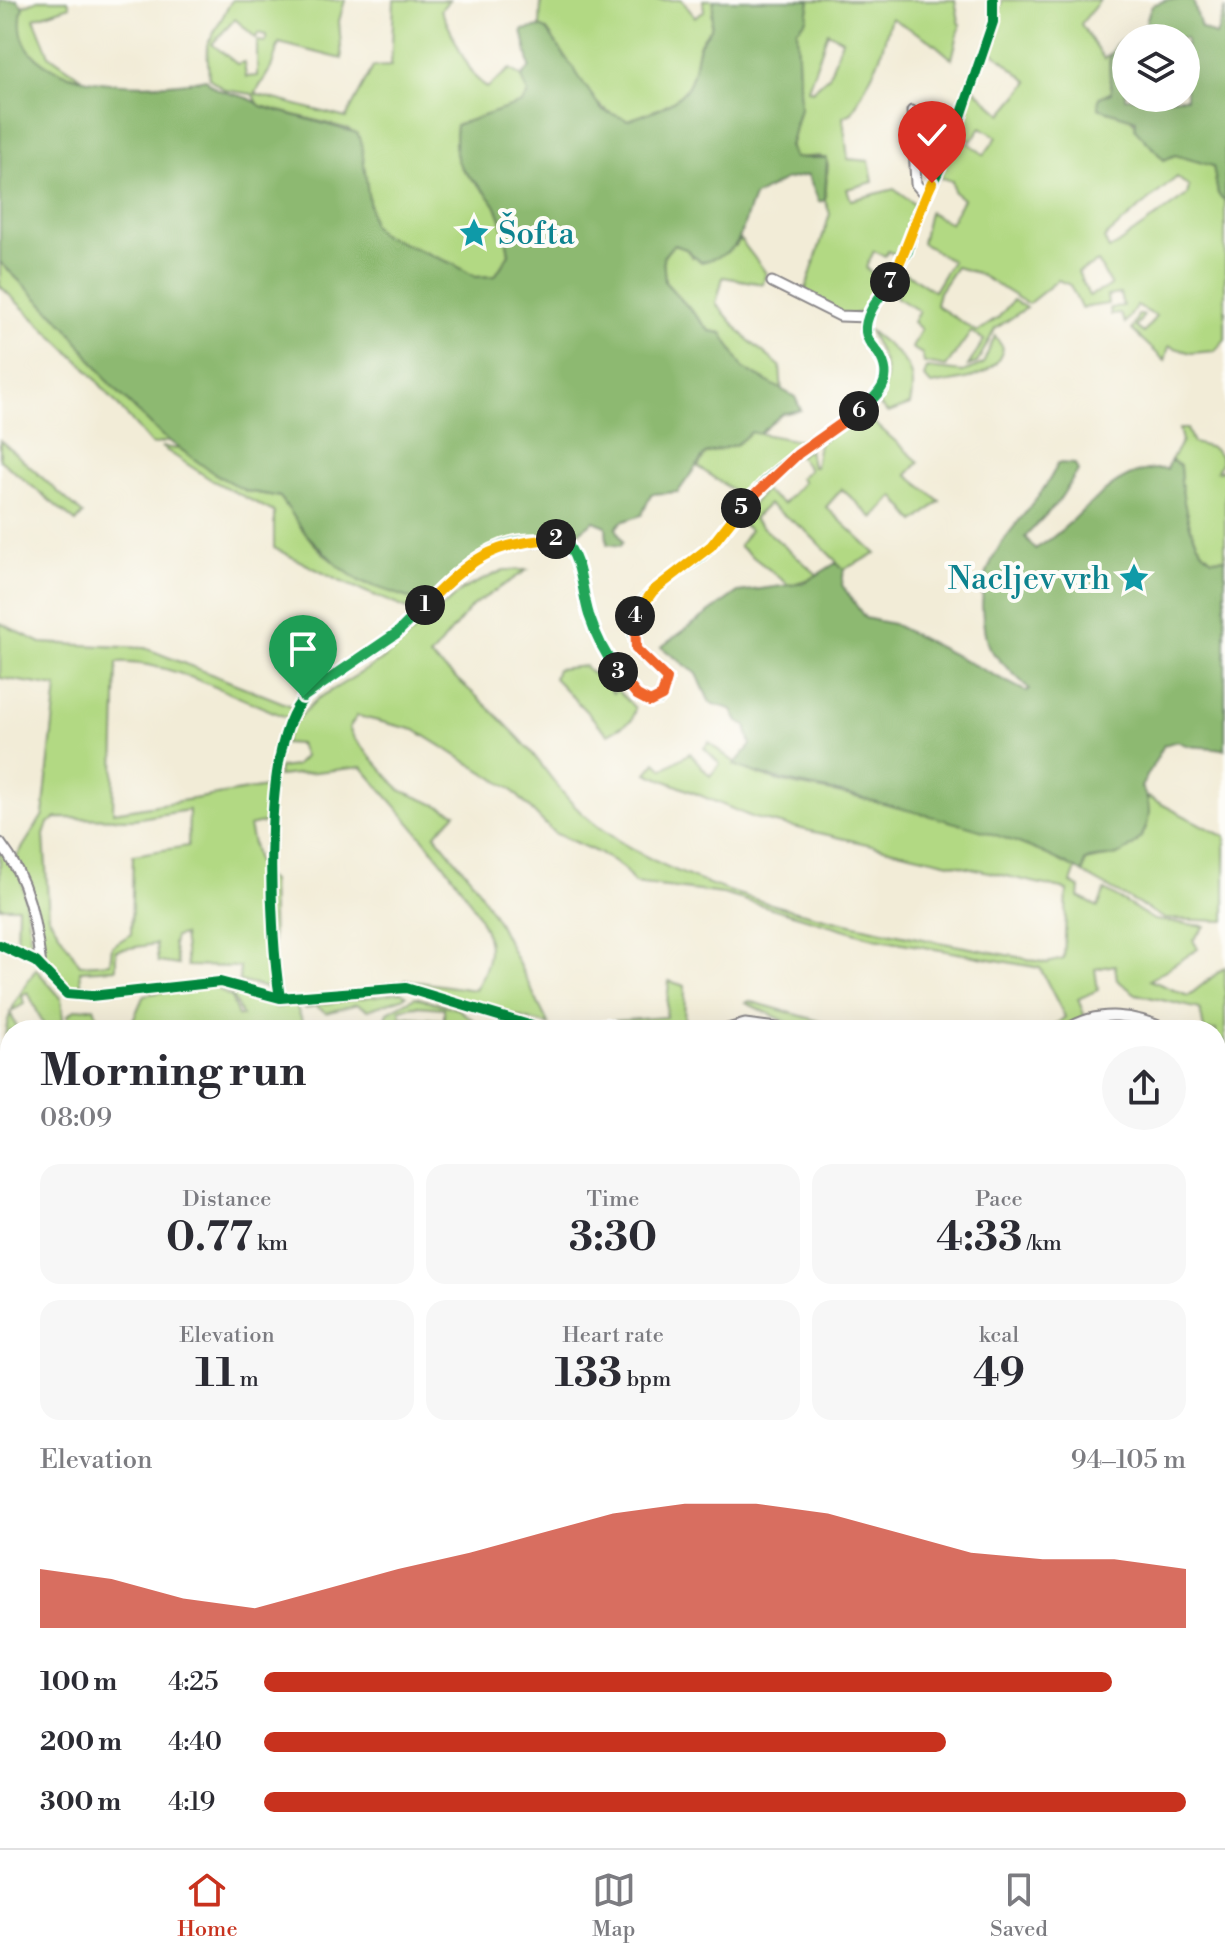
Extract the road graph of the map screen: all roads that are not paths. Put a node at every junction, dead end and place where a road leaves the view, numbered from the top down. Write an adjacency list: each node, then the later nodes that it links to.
1 (993, 0): 3 (street)
2 (912, 111): 3 (street)
3 (926, 196): 5 (street)
4 (772, 282): 5 (street)
5 (867, 317): 9 (street)
6 (0, 843): 8 (street)
7 (0, 945): 8 (street)
8 (41, 967): 9 (street)
9 (280, 998): 10 (street)
10 (512, 1020)
11 (1086, 1020): 12 (street)
12 (1147, 1020)

